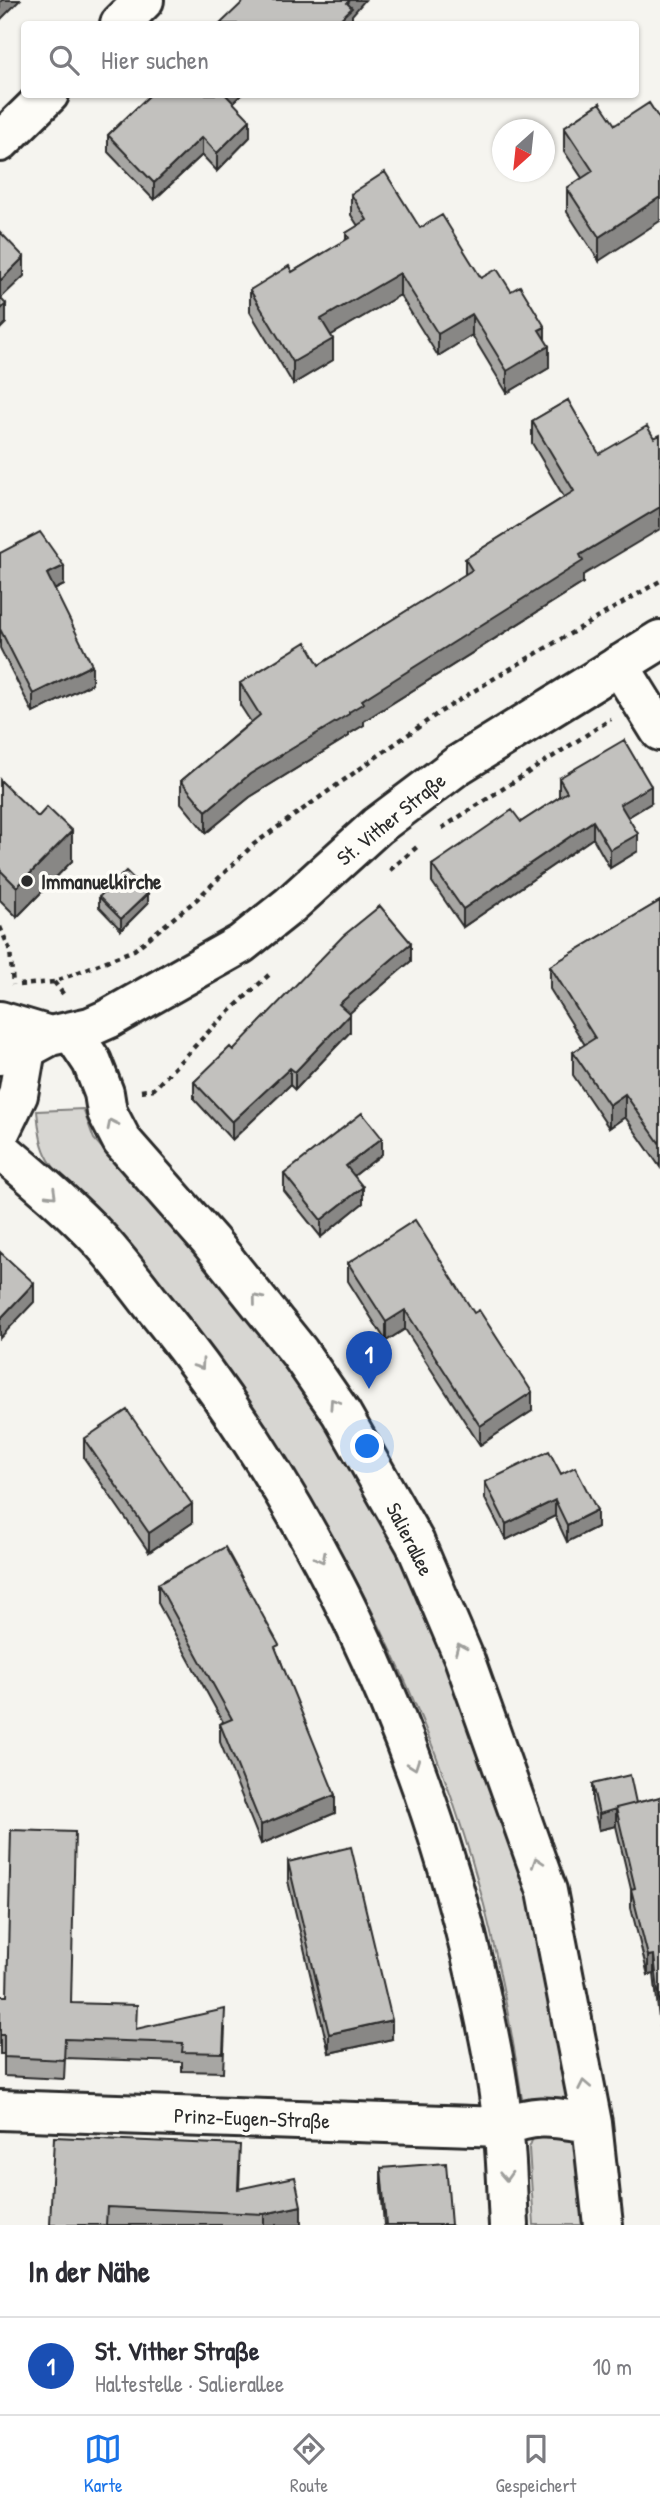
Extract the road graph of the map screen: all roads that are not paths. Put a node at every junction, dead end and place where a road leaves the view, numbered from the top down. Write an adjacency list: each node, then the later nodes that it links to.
1 (144, 0): 2 (street)
2 (123, 21)
3 (45, 98): 4 (street)
4 (0, 142)
5 (660, 639): 6 (street, St. Vither Straße)
6 (619, 665): 7 (street); 9 (street, St. Vither Straße)
7 (660, 731)
8 (7, 1003): 9 (street)
9 (37, 1043): 10 (street); 13 (street, Salierallee, one-way to 9)
10 (0, 1132)
11 (0, 1149): 14 (street, one-way to 14)
12 (0, 2110): 14 (street, Prinz-Eugen-Straße)
13 (592, 2123): 14 (street); 16 (street, Salierallee)
14 (503, 2127): 15 (street, one-way to 15)
15 (509, 2225)
16 (603, 2225)

